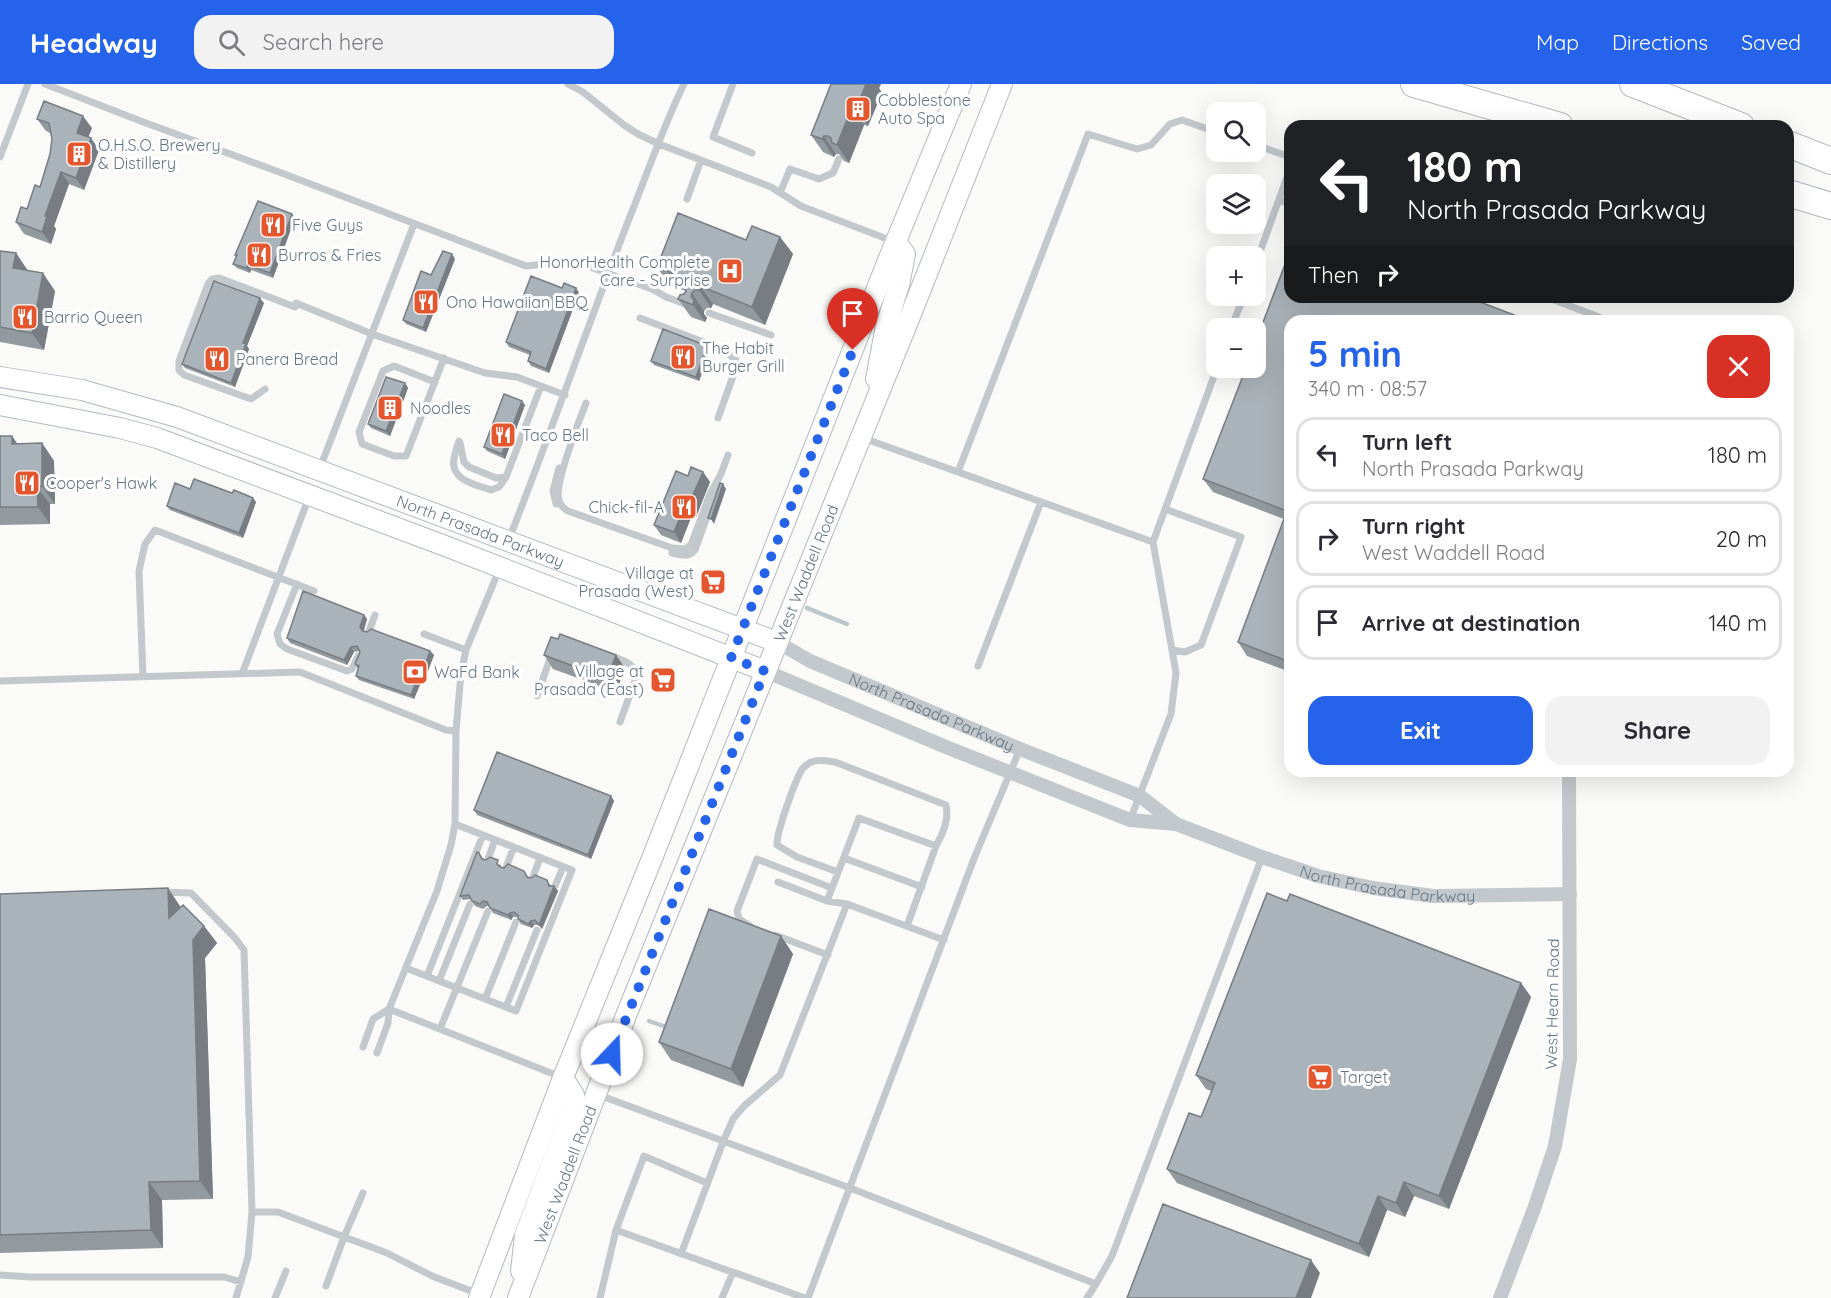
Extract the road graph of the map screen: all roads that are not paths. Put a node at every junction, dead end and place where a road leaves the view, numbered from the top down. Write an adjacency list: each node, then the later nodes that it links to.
1 (28, 84): 18 (lane)
2 (45, 84): 29 (lane)
3 (568, 84): 13 (lane)
4 (684, 84): 13 (lane)
5 (733, 84): 16 (lane)
6 (961, 84): 30 (main road)
7 (1002, 84): 50 (main road, West Waddell Road)
8 (1414, 84): 10 (highway)
9 (1633, 84): 11 (highway)
10 (1539, 120)
11 (1726, 120)
12 (1206, 128): 53 (lane)
13 (658, 144): 20 (lane); 32 (lane)
14 (1794, 146): 21 (highway)
15 (1266, 149): 17 (lane)
16 (752, 153)
17 (1284, 155)
18 (0, 157)
19 (839, 159): 23 (lane)
20 (701, 160): 23 (lane); 25 (lane)
21 (1831, 161)
22 (1284, 186): 26 (lane)
23 (780, 192): 30 (lane)
24 (1794, 195): 28 (highway)
25 (687, 199)
26 (1279, 200): 27 (lane); 31 (lane)
27 (1284, 202)
28 (1831, 206)
29 (414, 224): 32 (lane); 38 (lane)
30 (896, 242): 50 (main road); 67 (main road)
31 (1262, 246)
32 (609, 273): 34 (lane); 46 (lane)
33 (1562, 303): 36 (lane)
34 (693, 307)
35 (710, 313): 39 (lane)
36 (1594, 315)
37 (640, 318): 49 (lane)
38 (372, 334): 40 (lane); 45 (lane); 52 (lane)
39 (771, 335)
40 (444, 358): 43 (lane); 44 (lane)
41 (0, 377): 52 (main road, North Prasada Parkway)
42 (1213, 378): 59 (lane)
43 (435, 382): 43 (lane)
44 (541, 386): 46 (lane); 55 (lane)
45 (265, 389)
46 (565, 395): 60 (lane)
47 (586, 403): 51 (lane)
48 (0, 405): 54 (main road, North Prasada Parkway)
49 (718, 418)
50 (864, 428): 53 (lane); 70 (main road, West Waddell Road)
51 (728, 455)
52 (319, 469): 54 (main road); 56 (main road, North Prasada Parkway)
53 (958, 472): 58 (lane)
54 (254, 474): 57 (main road, North Prasada Parkway)
55 (506, 477): 55 (lane)
56 (379, 492): 57 (main road); 60 (main road, North Prasada Parkway)
57 (309, 495): 62 (main road, North Prasada Parkway); 63 (lane)
58 (1041, 502): 61 (lane); 77 (lane)
59 (1165, 509): 61 (lane); 73 (lane)
60 (508, 541): 67 (main road, North Prasada Parkway)
61 (1153, 542): 73 (lane)
62 (500, 567): 72 (lane); 76 (main road, North Prasada Parkway)
63 (277, 576): 64 (lane); 79 (lane); 80 (lane)
64 (297, 584): 65 (lane); 75 (lane)
65 (314, 591)
66 (375, 615): 68 (lane)
67 (743, 629): 70 (main road, North Prasada Parkway); 76 (main road)
68 (369, 631)
69 (424, 634): 72 (lane)
70 (777, 642): 78 (main road, West Waddell Road); 85 (street, North Prasada Parkway)
71 (554, 648): 82 (lane)
72 (466, 650): 84 (lane)
73 (1172, 650): 88 (lane)
74 (605, 654): 83 (lane)
75 (358, 656)
76 (731, 658): 78 (main road, North Prasada Parkway); 131 (main road)
77 (978, 666)
78 (765, 671): 86 (street, North Prasada Parkway); 132 (main road, West Waddell Road)
79 (242, 674): 80 (lane); 84 (lane)
80 (143, 677): 81 (lane)
81 (0, 681)
82 (537, 696)
83 (620, 723)
84 (456, 731): 90 (lane)
85 (1020, 749): 86 (lane); 88 (street, North Prasada Parkway)
86 (1010, 772): 89 (street, North Prasada Parkway); 119 (lane)
87 (1569, 777): 109 (street, West Hearn Road)
88 (1140, 796): 89 (lane); 91 (street, North Prasada Parkway)
89 (1130, 820): 91 (street, North Prasada Parkway)
90 (455, 824): 92 (lane); 121 (lane)
91 (1176, 824): 96 (street, North Prasada Parkway)
92 (483, 835): 93 (lane); 122 (lane)
93 (495, 840): 95 (lane); 99 (lane)
94 (936, 846): 98 (lane); 102 (lane); 106 (lane)
95 (514, 847): 97 (lane); 100 (lane)
96 (1263, 857): 109 (street, North Prasada Parkway); 145 (lane)
97 (540, 858): 101 (lane); 103 (lane)
98 (843, 858): 102 (lane); 106 (lane)
99 (488, 860)
100 (506, 867)
101 (562, 867): 105 (lane); 126 (lane)
102 (838, 872): 107 (lane)
103 (533, 878)
104 (778, 882): 110 (lane)
105 (555, 886)
106 (922, 887): 115 (lane)
107 (832, 888): 110 (lane); 116 (lane)
108 (150, 892): 137 (lane)
109 (1570, 894): 155 (street, West Hearn Road)
110 (827, 901): 112 (lane)
111 (470, 904): 123 (lane)
112 (847, 904): 115 (lane); 120 (lane)
113 (488, 911): 124 (lane)
114 (516, 922): 125 (lane)
115 (907, 926): 119 (lane)
116 (756, 928)
117 (537, 930): 126 (lane)
118 (766, 932): 120 (lane)
119 (944, 940): 135 (lane)
120 (828, 955): 133 (lane)
121 (406, 969): 122 (lane); 127 (lane)
122 (427, 976): 123 (lane)
123 (439, 981): 124 (lane)
124 (457, 988): 125 (lane); 128 (lane)
125 (485, 999): 126 (lane)
126 (506, 1007)
127 (389, 1009): 128 (lane); 129 (lane); 130 (lane)
128 (440, 1029): 131 (lane)
129 (363, 1047)
130 (377, 1053)
131 (563, 1078): 147 (main road); 150 (main road)
132 (596, 1094): 133 (lane); 150 (main road, West Waddell Road)
133 (723, 1142): 134 (lane); 135 (lane)
134 (707, 1184): 138 (lane); 140 (lane)
135 (850, 1188): 145 (lane); 153 (lane)
136 (363, 1192): 139 (lane)
137 (252, 1212): 139 (lane); 144 (lane)
138 (616, 1230): 140 (lane); 151 (lane)
139 (344, 1237): 146 (lane); 147 (lane)
140 (681, 1254): 142 (lane)
141 (286, 1271): 149 (lane)
142 (732, 1272): 152 (lane); 153 (lane)
143 (0, 1275): 144 (lane)
144 (241, 1282): 148 (lane)
145 (1096, 1284): 154 (lane)
146 (326, 1286)
147 (480, 1296)
148 (236, 1298)
149 (275, 1298)
150 (518, 1298)
151 (600, 1298)
152 (722, 1298)
153 (806, 1298)
154 (1087, 1298)
155 (1500, 1298)

